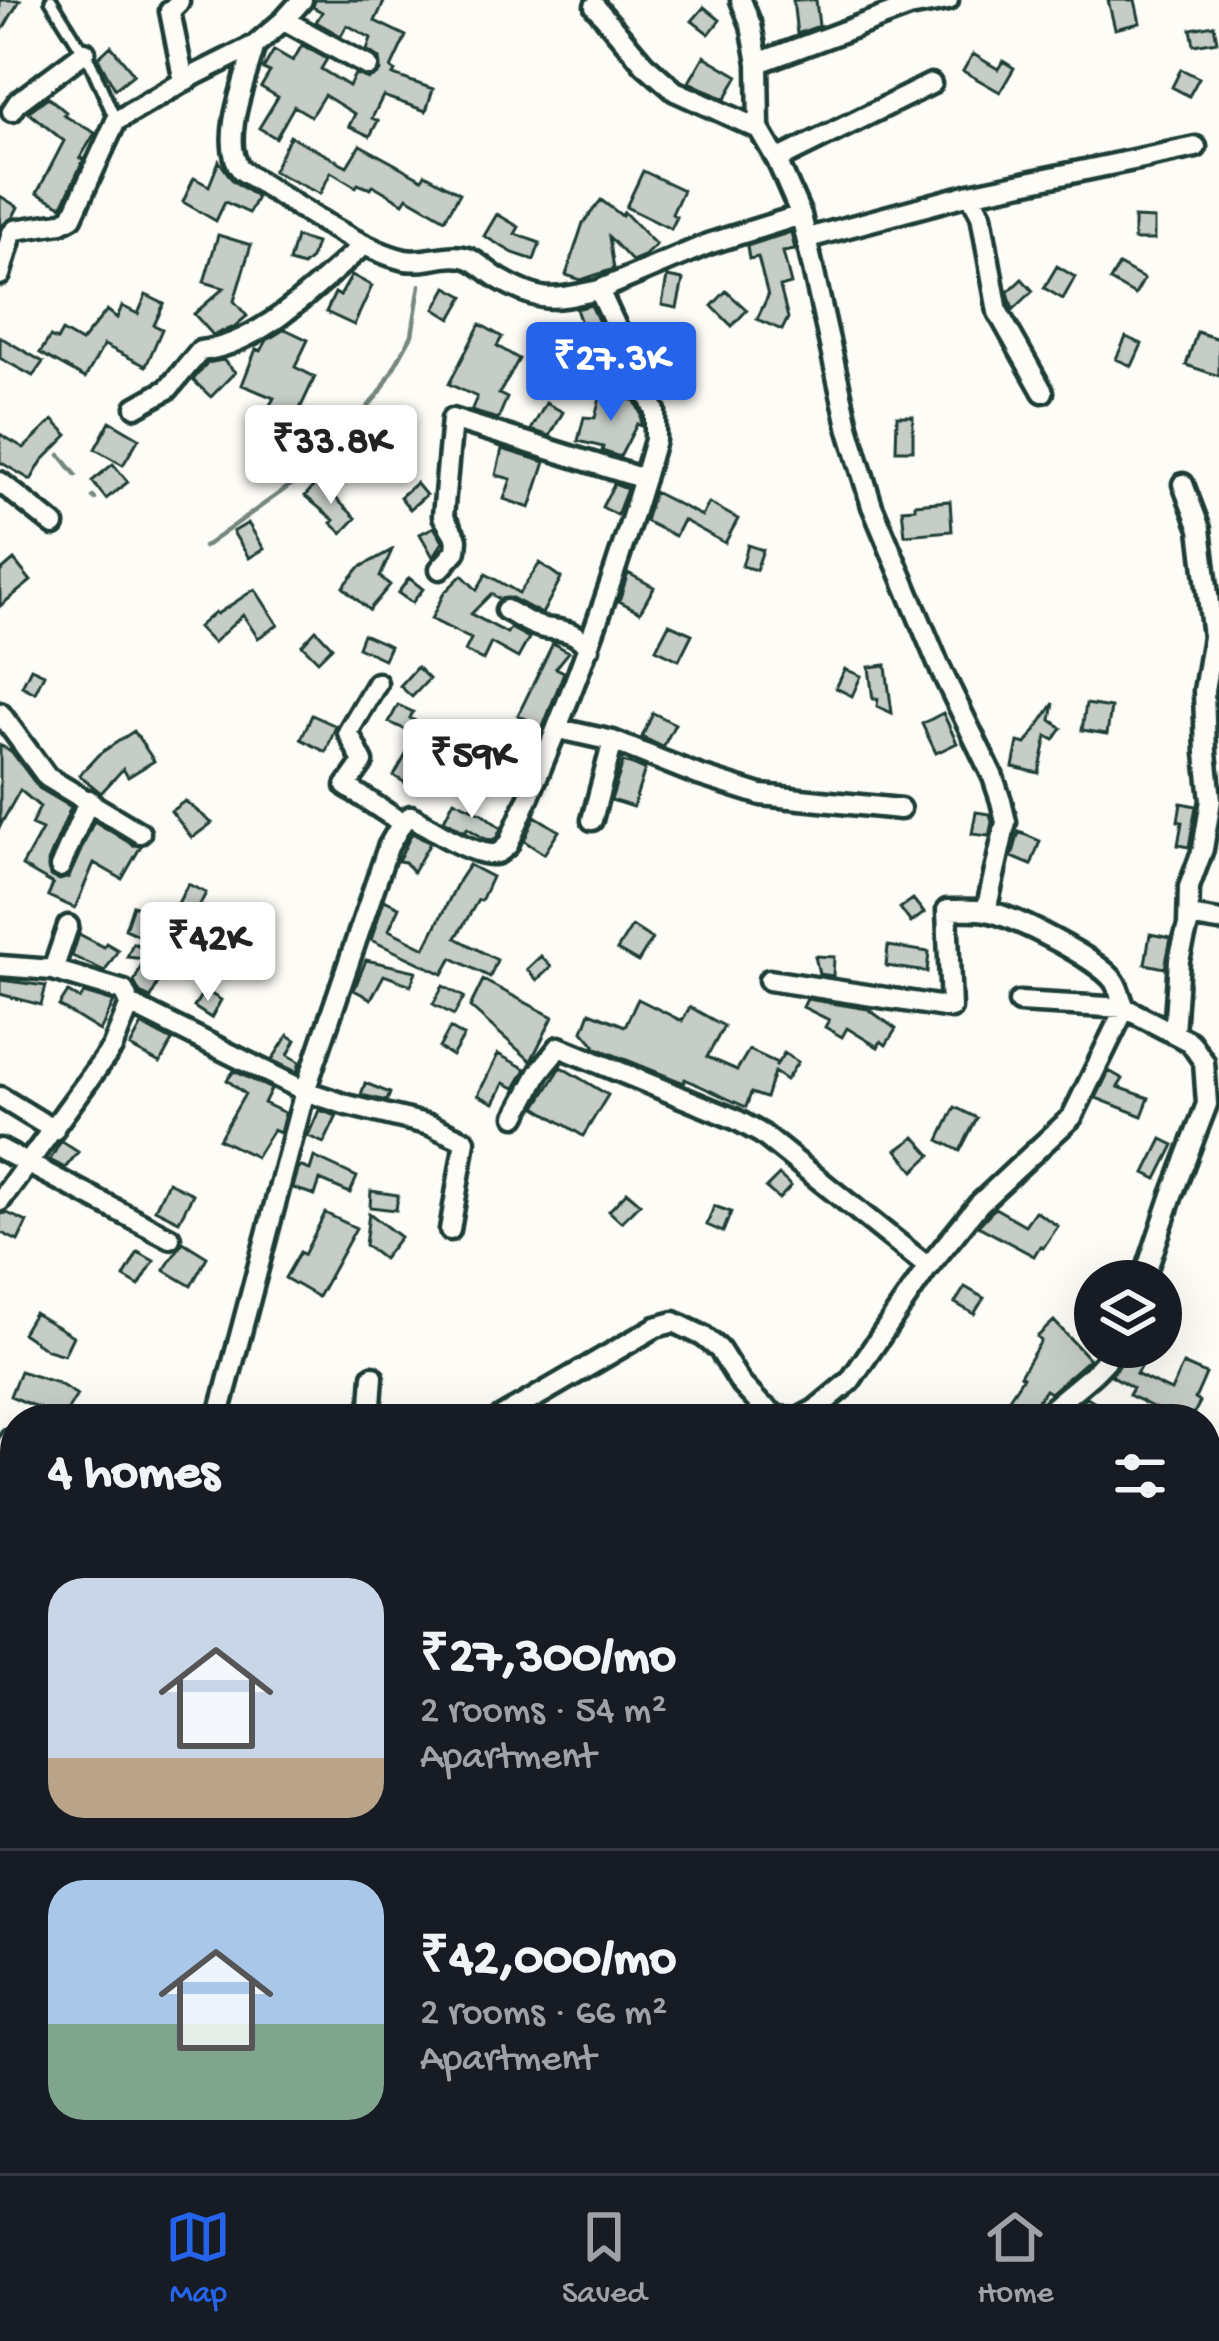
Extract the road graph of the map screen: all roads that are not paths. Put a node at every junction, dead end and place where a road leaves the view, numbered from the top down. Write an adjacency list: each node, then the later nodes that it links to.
1 (51, 0): 9 (lane)
2 (302, 0): 7 (street)
3 (742, 0): 10 (street)
4 (948, 0): 10 (street)
5 (179, 2): 12 (street)
6 (595, 6): 16 (street)
7 (284, 20): 8 (street); 11 (street)
8 (255, 45): 12 (street); 22 (street)
9 (85, 52): 14 (street); 15 (lane)
10 (758, 63): 16 (street)
11 (368, 66)
12 (184, 82): 15 (street)
13 (931, 84): 18 (street)
14 (12, 111)
15 (116, 122): 23 (street)
16 (759, 129): 18 (street)
17 (1196, 147): 19 (street)
18 (777, 160): 20 (street)
19 (970, 194): 21 (street); 25 (street)
20 (801, 215): 21 (street); 24 (street)
21 (808, 238): 46 (street)
22 (364, 245): 24 (street); 26 (street)
23 (0, 275)
24 (599, 290): 27 (street)
25 (1043, 392)
26 (136, 407)
27 (644, 479): 31 (street); 34 (street)
28 (0, 482): 30 (street)
29 (1183, 484): 33 (street)
30 (54, 525)
31 (440, 569)
32 (506, 610): 34 (street)
33 (1216, 636): 39 (street)
34 (589, 648): 37 (street)
35 (377, 682): 43 (street)
36 (2, 720): 40 (street)
37 (559, 729): 38 (street); 43 (street)
38 (613, 742): 41 (street); 42 (street)
39 (1214, 770): 47 (street)
40 (89, 800): 44 (street); 45 (street)
41 (900, 809)
42 (592, 820)
43 (402, 823): 57 (street)
44 (140, 833)
45 (60, 867)
46 (986, 911): 52 (street); 55 (street)
47 (1189, 916): 48 (street); 56 (street)
48 (1219, 920)
49 (68, 926): 51 (street)
50 (0, 966): 51 (street)
51 (53, 970): 54 (street)
52 (769, 980)
53 (1019, 1002): 55 (street)
54 (130, 1004): 57 (street); 60 (street)
55 (1124, 1009): 56 (street); 67 (street)
56 (1174, 1033): 66 (street)
57 (305, 1091): 64 (street); 70 (street)
58 (0, 1097): 60 (street)
59 (516, 1116): 67 (street)
60 (54, 1130): 62 (street)
61 (0, 1149): 62 (street)
62 (29, 1165): 63 (street); 65 (street)
63 (0, 1202)
64 (450, 1230)
65 (170, 1238)
66 (1150, 1260)
67 (928, 1267): 74 (street)
68 (1099, 1368): 75 (street)
69 (373, 1376): 71 (street)
70 (222, 1404)
71 (371, 1404)
72 (524, 1404): 73 (street)
73 (760, 1404)
74 (822, 1404)
75 (1055, 1404)

